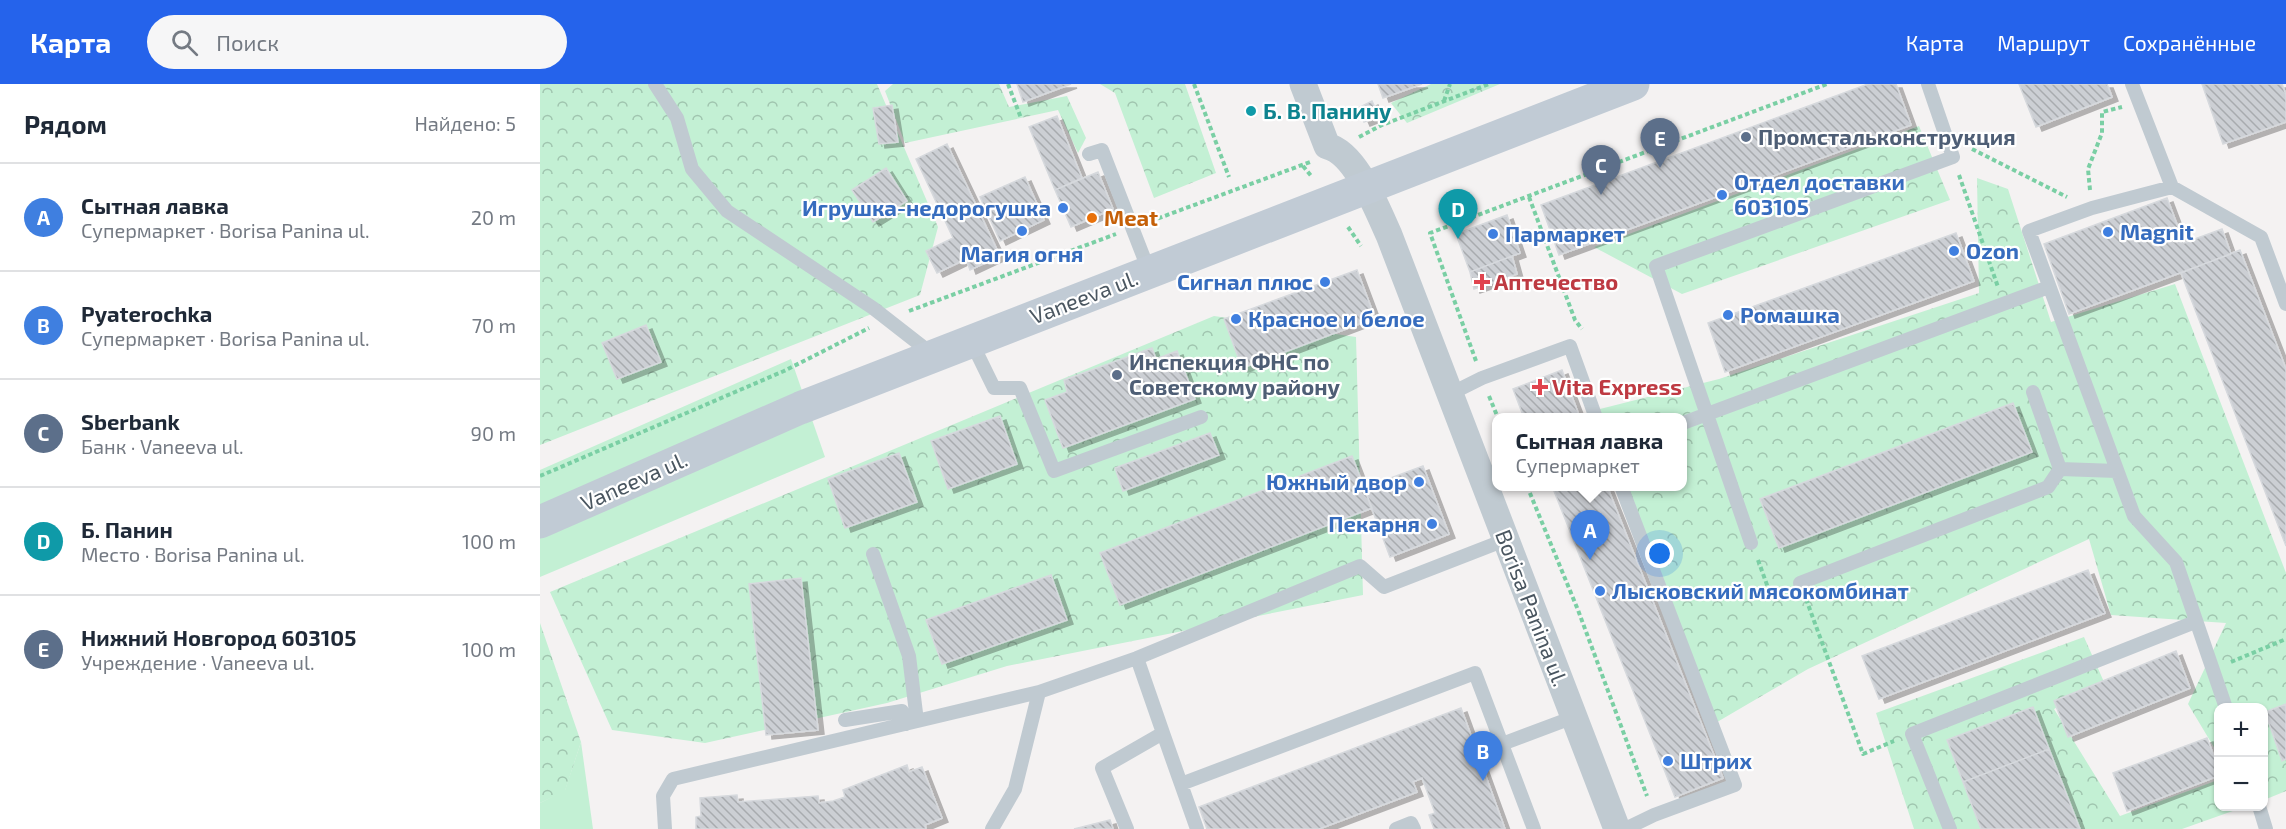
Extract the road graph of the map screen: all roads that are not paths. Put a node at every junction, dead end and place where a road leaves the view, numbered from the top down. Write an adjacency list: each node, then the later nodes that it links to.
1 (655, 84): 14 (lane)
2 (1303, 84): 7 (street, Borisa Panina ul.)
3 (1633, 84): 7 (main road, Vaneeva ul.)
4 (1928, 84): 18 (lane)
5 (2132, 84): 8 (lane)
6 (1089, 154): 10 (lane)
7 (1366, 186): 10 (main road, Vaneeva ul.); 16 (street, Borisa Panina ul.)
8 (2172, 187): 9 (lane); 11 (lane)
9 (2279, 266): 12 (lane)
10 (1149, 271): 13 (main road, Vaneeva ul.)
11 (2049, 287): 18 (lane); 22 (lane)
12 (2286, 304)
13 (971, 341): 14 (main road, Vaneeva ul.); 19 (lane)
14 (934, 356): 24 (main road, Vaneeva ul.)
15 (2033, 392): 21 (lane)
16 (1452, 393): 17 (lane); 25 (street, Borisa Panina ul.)
17 (1595, 413)
18 (1707, 415): 20 (lane); 26 (lane)
19 (1201, 417)
20 (1687, 422)
21 (2060, 469): 22 (lane); 28 (lane)
22 (2117, 471): 29 (lane)
23 (1623, 491): 48 (lane)
24 (540, 522)
25 (1505, 540): 30 (lane); 33 (street, Borisa Panina ul.)
26 (1752, 543)
27 (873, 554): 35 (lane)
28 (1800, 583)
29 (2195, 622): 32 (lane); 49 (lane)
30 (1137, 658): 31 (lane); 36 (lane)
31 (1039, 693): 35 (lane); 41 (lane)
32 (2224, 703)
33 (1574, 717): 37 (lane); 47 (street, Borisa Panina ul.)
34 (845, 720): 35 (lane)
35 (911, 722): 40 (lane)
36 (1163, 733): 38 (lane); 42 (lane)
37 (1502, 744): 38 (lane); 46 (lane)
38 (1181, 784): 43 (lane)
39 (2260, 811): 50 (lane)
40 (665, 829)
41 (992, 829)
42 (1127, 829)
43 (1197, 829)
44 (1396, 829): 45 (lane)
45 (1414, 829)
46 (1534, 829)
47 (1617, 829)
48 (1625, 829)
49 (1950, 829)
50 (2266, 829)

